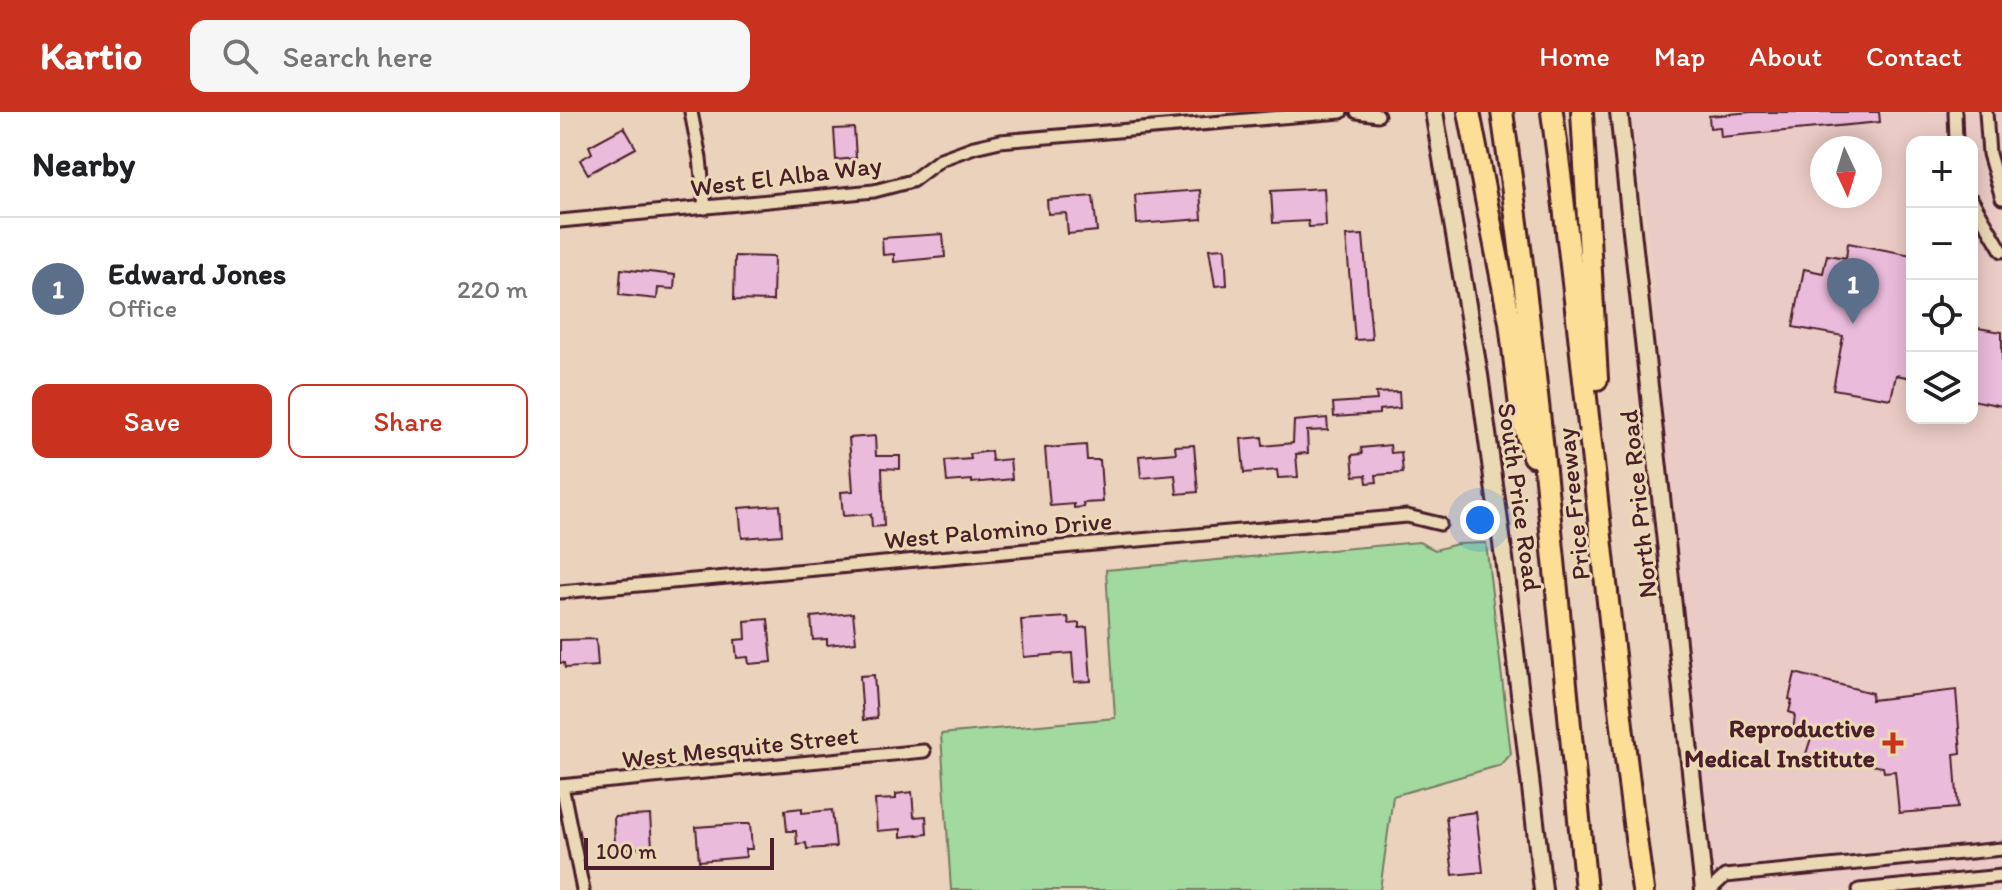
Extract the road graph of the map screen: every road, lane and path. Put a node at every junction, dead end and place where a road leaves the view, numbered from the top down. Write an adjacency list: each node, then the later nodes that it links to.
1 (691, 112): 16 (street)
2 (1341, 112): 16 (street, West El Alba Way)
3 (1357, 112): 12 (street)
4 (1434, 112): 29 (main road, South Price Road)
5 (1469, 112): 20 (highway)
6 (1502, 112): 20 (highway, Price Freeway)
7 (1552, 112): 21 (highway, Price Freeway)
8 (1582, 112): 21 (highway)
9 (1619, 112): 32 (main road, North Price Road)
10 (1955, 112): 13 (street)
11 (1986, 112): 14 (street)
12 (1378, 115)
13 (1956, 136)
14 (2002, 198)
15 (1978, 207): 18 (street)
16 (705, 208): 17 (street, West El Alba Way)
17 (560, 221)
18 (1998, 232): 19 (street)
19 (2002, 251)
20 (1548, 510): 30 (highway, Price Freeway)
21 (1600, 515): 31 (highway, Price Freeway)
22 (1440, 524): 23 (street, West Palomino Drive)
23 (560, 592)
24 (924, 751): 25 (street, West Mesquite Street)
25 (561, 786): 28 (street)
26 (2002, 849): 32 (street)
27 (2002, 876): 33 (street)
28 (583, 890)
29 (1543, 890)
30 (1586, 890)
31 (1643, 890)
32 (1707, 890)
33 (1859, 890)

